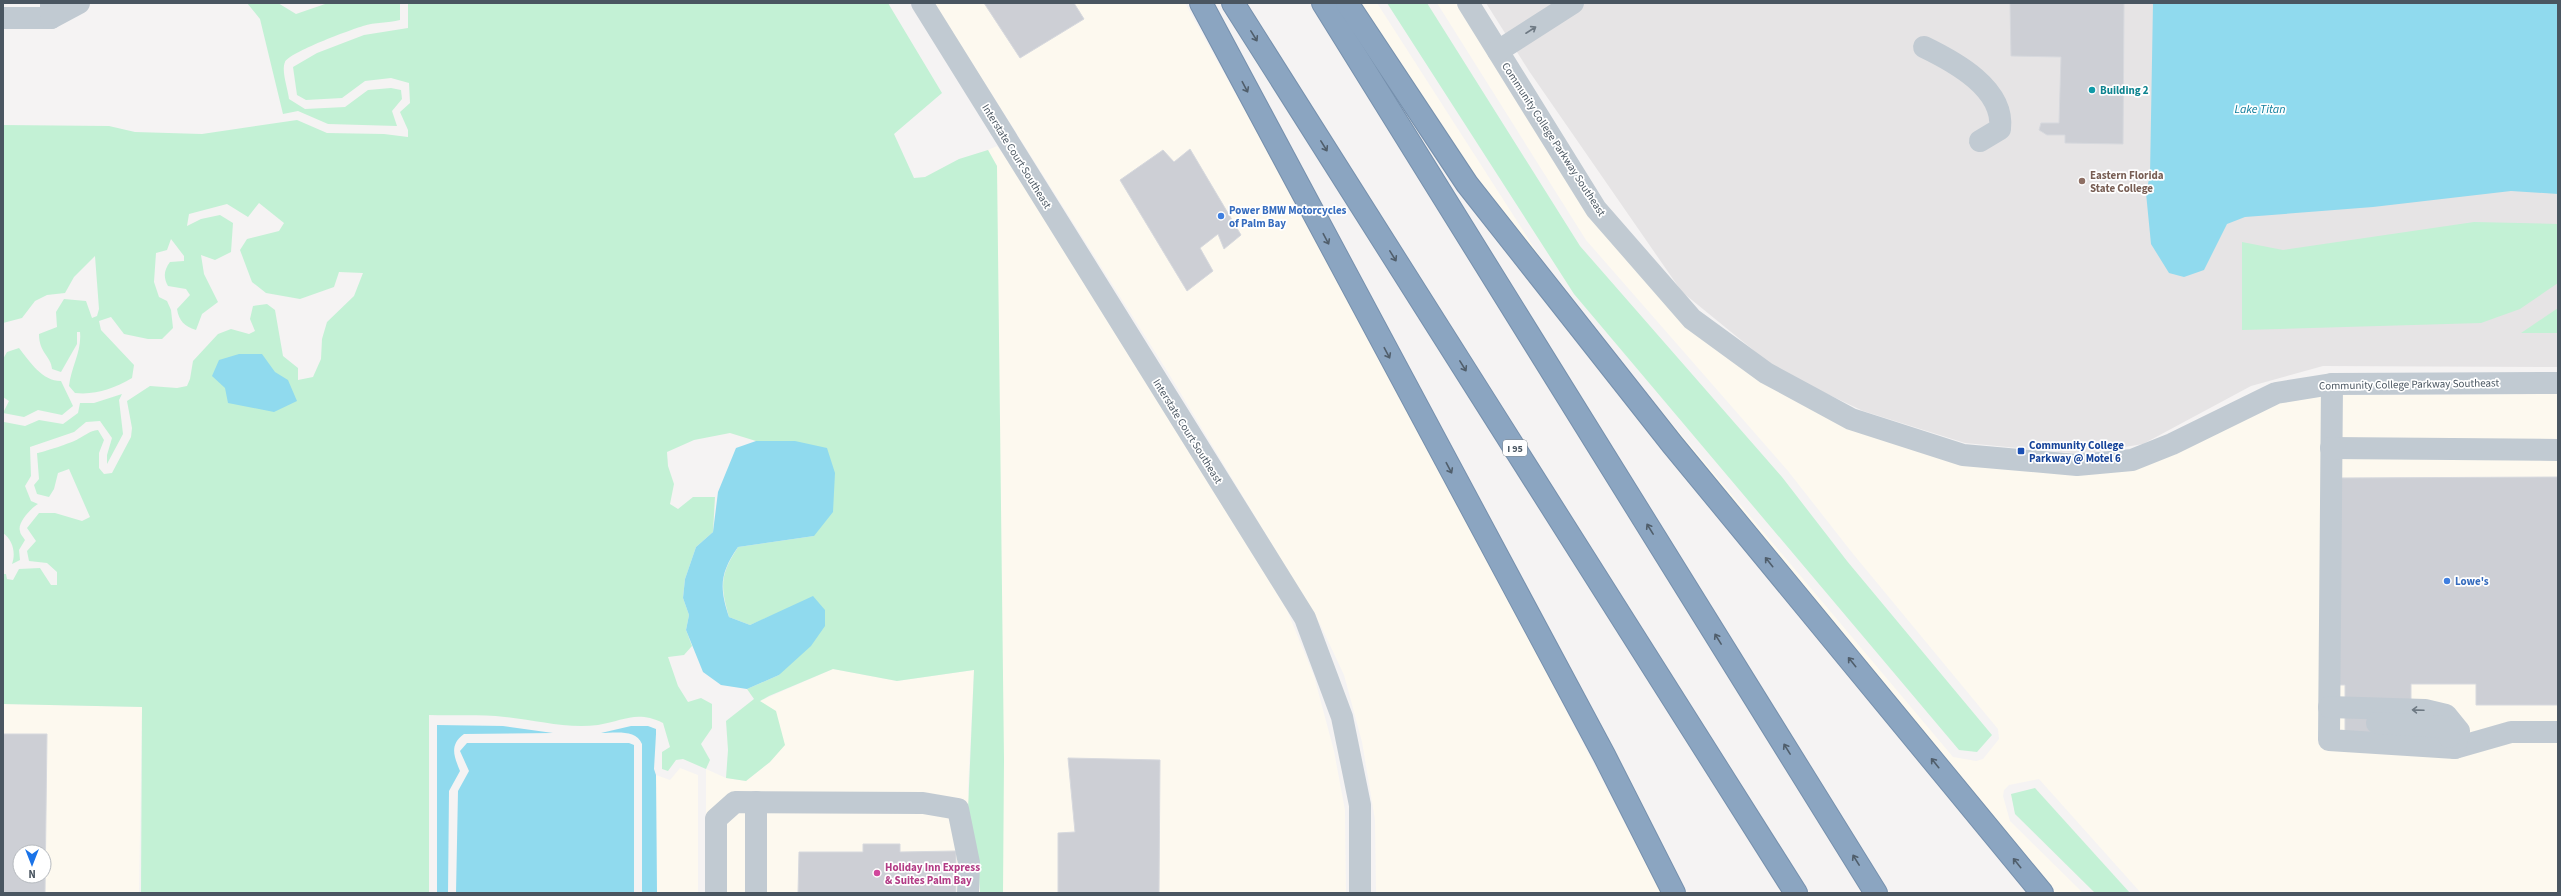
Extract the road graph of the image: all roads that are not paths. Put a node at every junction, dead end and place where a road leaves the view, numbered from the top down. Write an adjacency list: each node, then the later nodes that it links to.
1 (79, 3): 9 (street)
2 (922, 3): 25 (street, Interstate Court Southeast)
3 (1201, 3): 26 (highway, one-way to 26)
4 (1233, 3): 27 (highway, I 95, one-way to 27)
5 (1323, 3): 28 (highway, one-way to 5)
6 (1347, 3): 29 (highway, one-way to 6)
7 (1468, 3): 12 (street, Community College Parkway Southeast)
8 (1573, 3): 12 (street, one-way to 8)
9 (51, 10): 10 (street)
10 (3, 18)
11 (1924, 47): 13 (street)
12 (1498, 51): 15 (street, Community College Parkway Southeast)
13 (1980, 141)
14 (2558, 383): 15 (street, Community College Parkway Southeast)
15 (2332, 384): 16 (street)
16 (2331, 448): 17 (street); 18 (street)
17 (2558, 450)
18 (2329, 714): 20 (street); 20 (street, one-way to 18)
19 (2558, 732): 20 (street)
20 (2455, 748)
21 (756, 802): 22 (street); 23 (street); 24 (street)
22 (716, 893)
23 (756, 893)
24 (968, 893)
25 (1360, 893)
26 (1674, 893)
27 (1796, 893)
28 (1876, 893)
29 (2042, 893)

